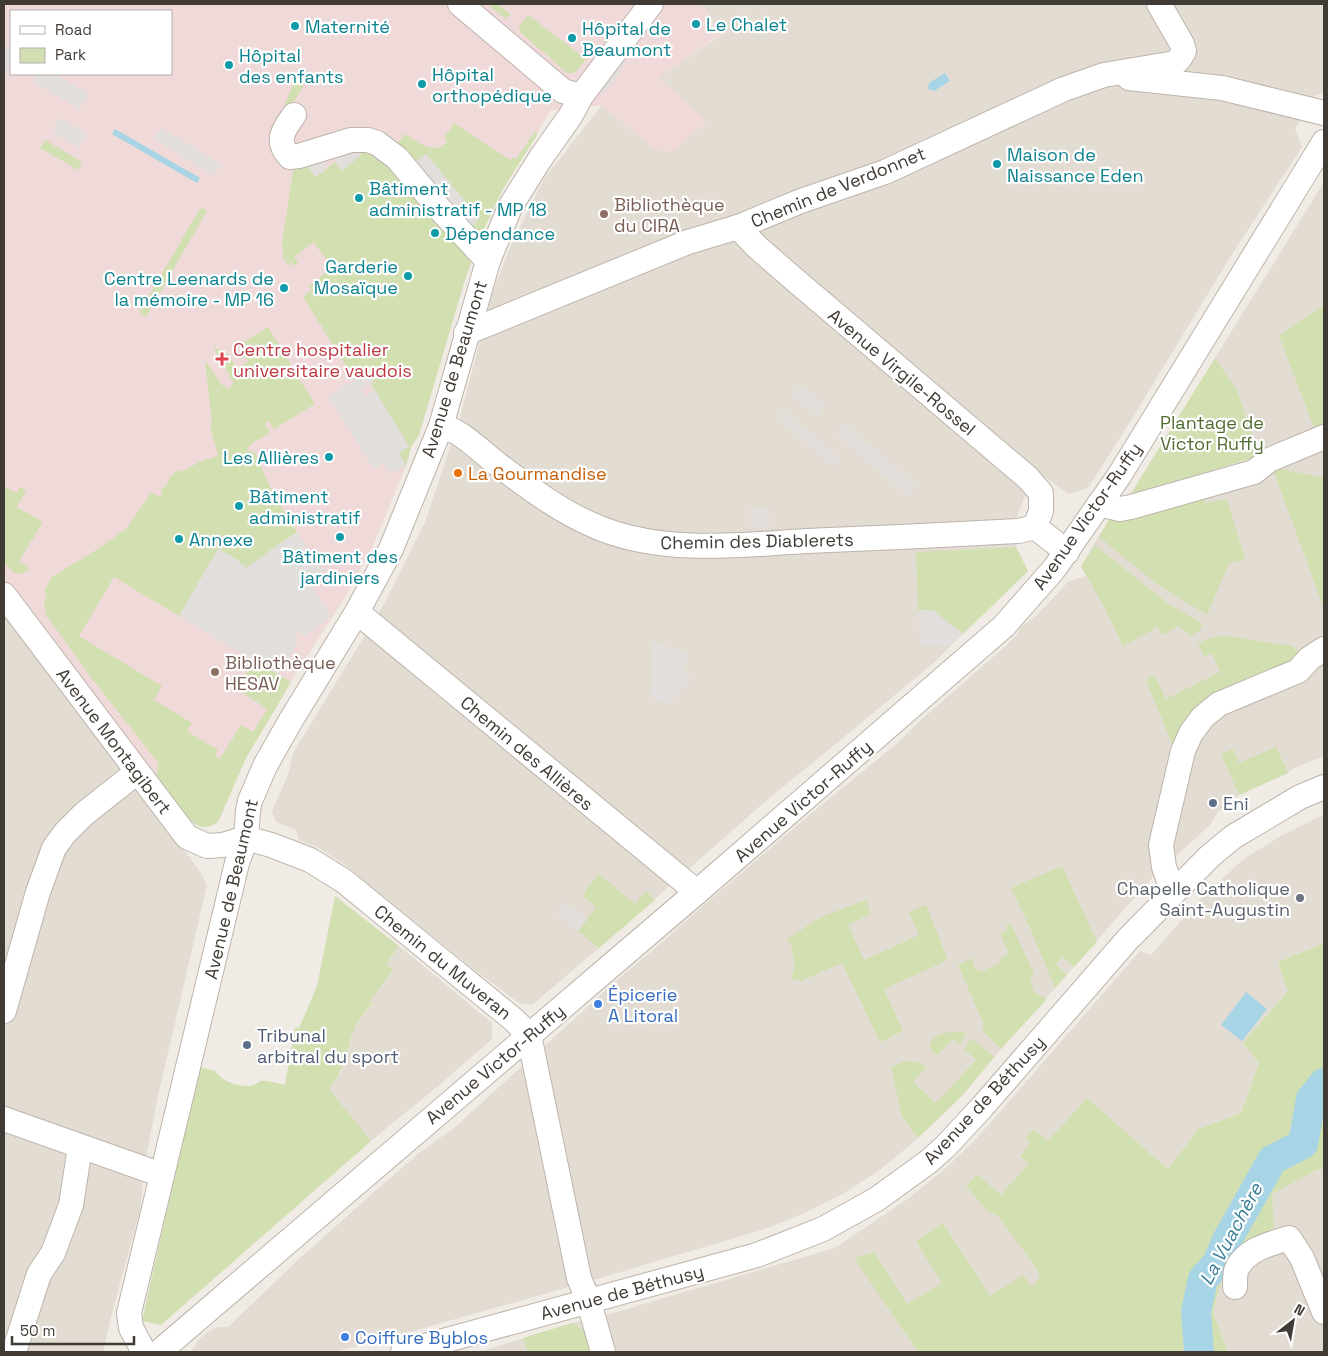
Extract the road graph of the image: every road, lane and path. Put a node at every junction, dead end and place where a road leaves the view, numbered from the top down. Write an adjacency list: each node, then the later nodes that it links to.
1 (460, 4): 5 (street)
2 (651, 4): 5 (street, Avenue de Beaumont)
3 (1159, 4): 4 (street, Chemin de Verdonnet)
4 (1104, 75): 6 (street); 9 (street, Chemin de Verdonnet)
5 (581, 96): 10 (street, Avenue de Beaumont)
6 (1324, 113)
7 (294, 115): 10 (street)
8 (1324, 142): 14 (street, Avenue Victor-Ruffy)
9 (738, 227): 11 (street, Chemin de Verdonnet); 15 (street, Avenue Virgile-Rossel)
10 (488, 262): 11 (street, Avenue de Beaumont)
11 (466, 333): 12 (street, Avenue de Beaumont)
12 (440, 426): 15 (street, Chemin des Diablerets); 18 (street, Avenue de Beaumont)
13 (1324, 437): 14 (street)
14 (1099, 504): 16 (street, Avenue Victor-Ruffy)
15 (1035, 527): 16 (street)
16 (1066, 552): 23 (street, Avenue Victor-Ruffy)
17 (4, 594): 20 (street, Avenue Montagibert)
18 (357, 612): 22 (street, Avenue de Beaumont); 23 (street, Chemin des Allières)
19 (1324, 649): 24 (street)
20 (137, 772): 22 (street, Avenue Montagibert); 25 (street)
21 (1324, 787): 24 (street, Avenue de Béthusy)
22 (246, 838): 26 (street, Chemin du Muveran); 29 (street, Avenue de Beaumont)
23 (697, 892): 26 (street, Avenue Victor-Ruffy)
24 (1173, 892): 31 (street, Avenue de Béthusy)
25 (4, 1011)
26 (529, 1035): 31 (street); 35 (street, Avenue Victor-Ruffy)
27 (4, 1119): 28 (street)
28 (80, 1147): 29 (street); 33 (street)
29 (162, 1174): 34 (street, Avenue de Beaumont)
30 (1235, 1287): 32 (street)
31 (588, 1302): 36 (street, Avenue de Béthusy); 37 (street)
32 (1324, 1312)
33 (14, 1352)
34 (144, 1352)
35 (159, 1352)
36 (403, 1352)
37 (603, 1352)

